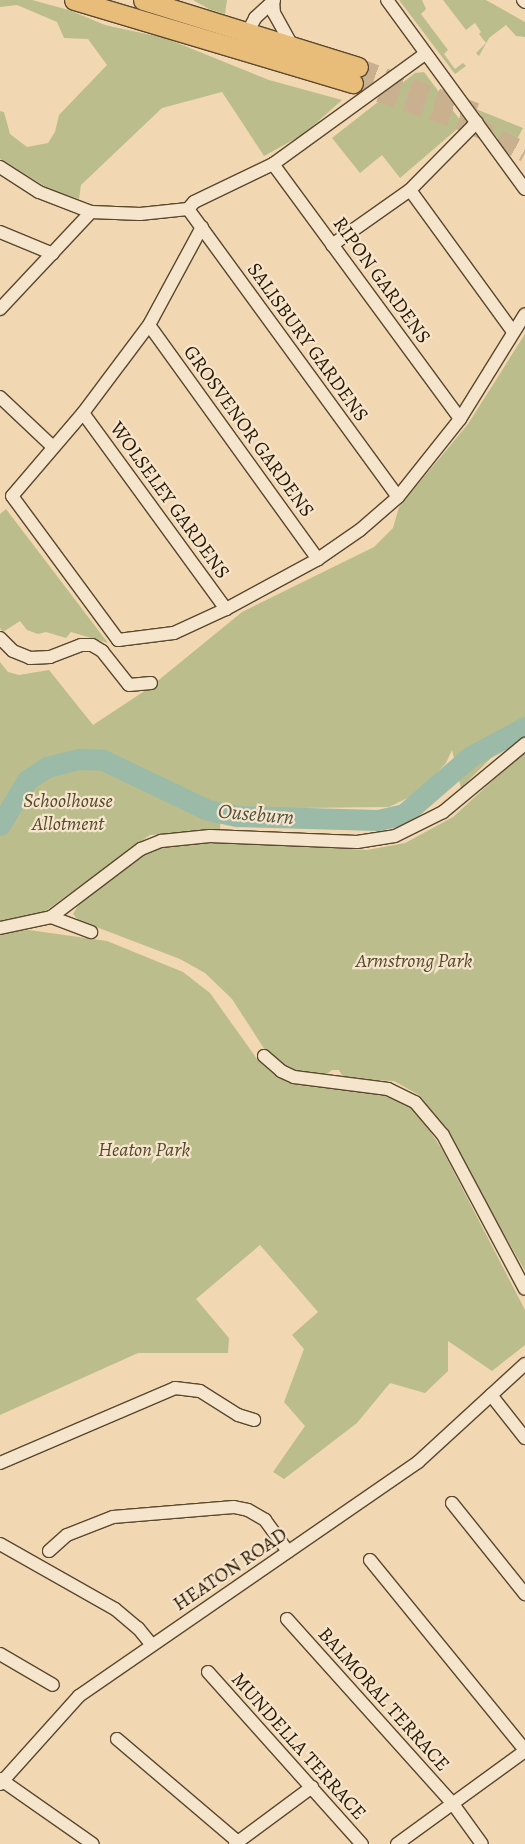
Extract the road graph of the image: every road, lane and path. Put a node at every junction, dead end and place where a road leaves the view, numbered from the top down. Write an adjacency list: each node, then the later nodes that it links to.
1 (74, 0): 8 (highway)
2 (143, 0): 5 (highway)
3 (387, 0): 9 (street)
4 (274, 3): 5 (street); 6 (street); 7 (street)
5 (248, 31): 6 (highway); 8 (street)
6 (266, 37): 7 (highway); 10 (street)
7 (292, 45): 10 (highway)
8 (240, 50): 10 (highway)
9 (425, 54): 11 (street); 12 (street)
10 (260, 55)
11 (477, 122): 14 (street); 15 (street)
12 (273, 164): 16 (street); 20 (street, RIPON GARDENS)
13 (0, 167): 17 (street)
14 (525, 189)
15 (410, 190): 20 (street); 25 (street)
16 (188, 209): 17 (street); 18 (street, SALISBURY GARDENS)
17 (91, 212): 21 (street)
18 (202, 227): 24 (street); 30 (street, SALISBURY GARDENS)
19 (0, 232): 21 (street)
20 (332, 245): 28 (street, RIPON GARDENS)
21 (52, 254): 22 (street)
22 (0, 308)
23 (525, 314): 25 (street)
24 (149, 325): 27 (street); 31 (street, GROSVENOR GARDENS)
25 (513, 332): 28 (street)
26 (0, 397): 29 (street)
27 (83, 413): 29 (street); 32 (street, WOLSELEY GARDENS)
28 (460, 419): 30 (street)
29 (53, 447): 32 (street)
30 (398, 497): 31 (street)
31 (318, 559): 32 (street)
32 (226, 609)
33 (0, 638): 34 (street)
34 (151, 683)
35 (525, 744): 36 (street)
36 (51, 917): 37 (street); 38 (street)
37 (0, 928)
38 (91, 932)
39 (264, 1056): 40 (street)
40 (525, 1289)
41 (525, 1364): 42 (street, HEATON ROAD)
42 (491, 1395): 44 (street); 49 (street, HEATON ROAD)
43 (254, 1420): 45 (street)
44 (525, 1438)
45 (0, 1463)
46 (452, 1503): 51 (street)
47 (0, 1544): 53 (street)
48 (49, 1550): 49 (street)
49 (288, 1552): 53 (street, HEATON ROAD)
50 (370, 1560): 58 (street)
51 (525, 1594)
52 (287, 1619): 61 (street, BALMORAL TERRACE)
53 (152, 1645): 59 (street, HEATON ROAD)
54 (0, 1654): 56 (street)
55 (208, 1672): 60 (street, MUNDELLA TERRACE)
56 (53, 1685)
57 (117, 1738): 62 (street)
58 (525, 1751): 61 (street)
59 (1, 1781): 63 (street)
60 (312, 1787): 62 (street); 64 (street, MUNDELLA TERRACE)
61 (453, 1804): 65 (street); 66 (street, BALMORAL TERRACE)
62 (237, 1843)
63 (93, 1844)
64 (362, 1844)
65 (397, 1844)
66 (482, 1844)

